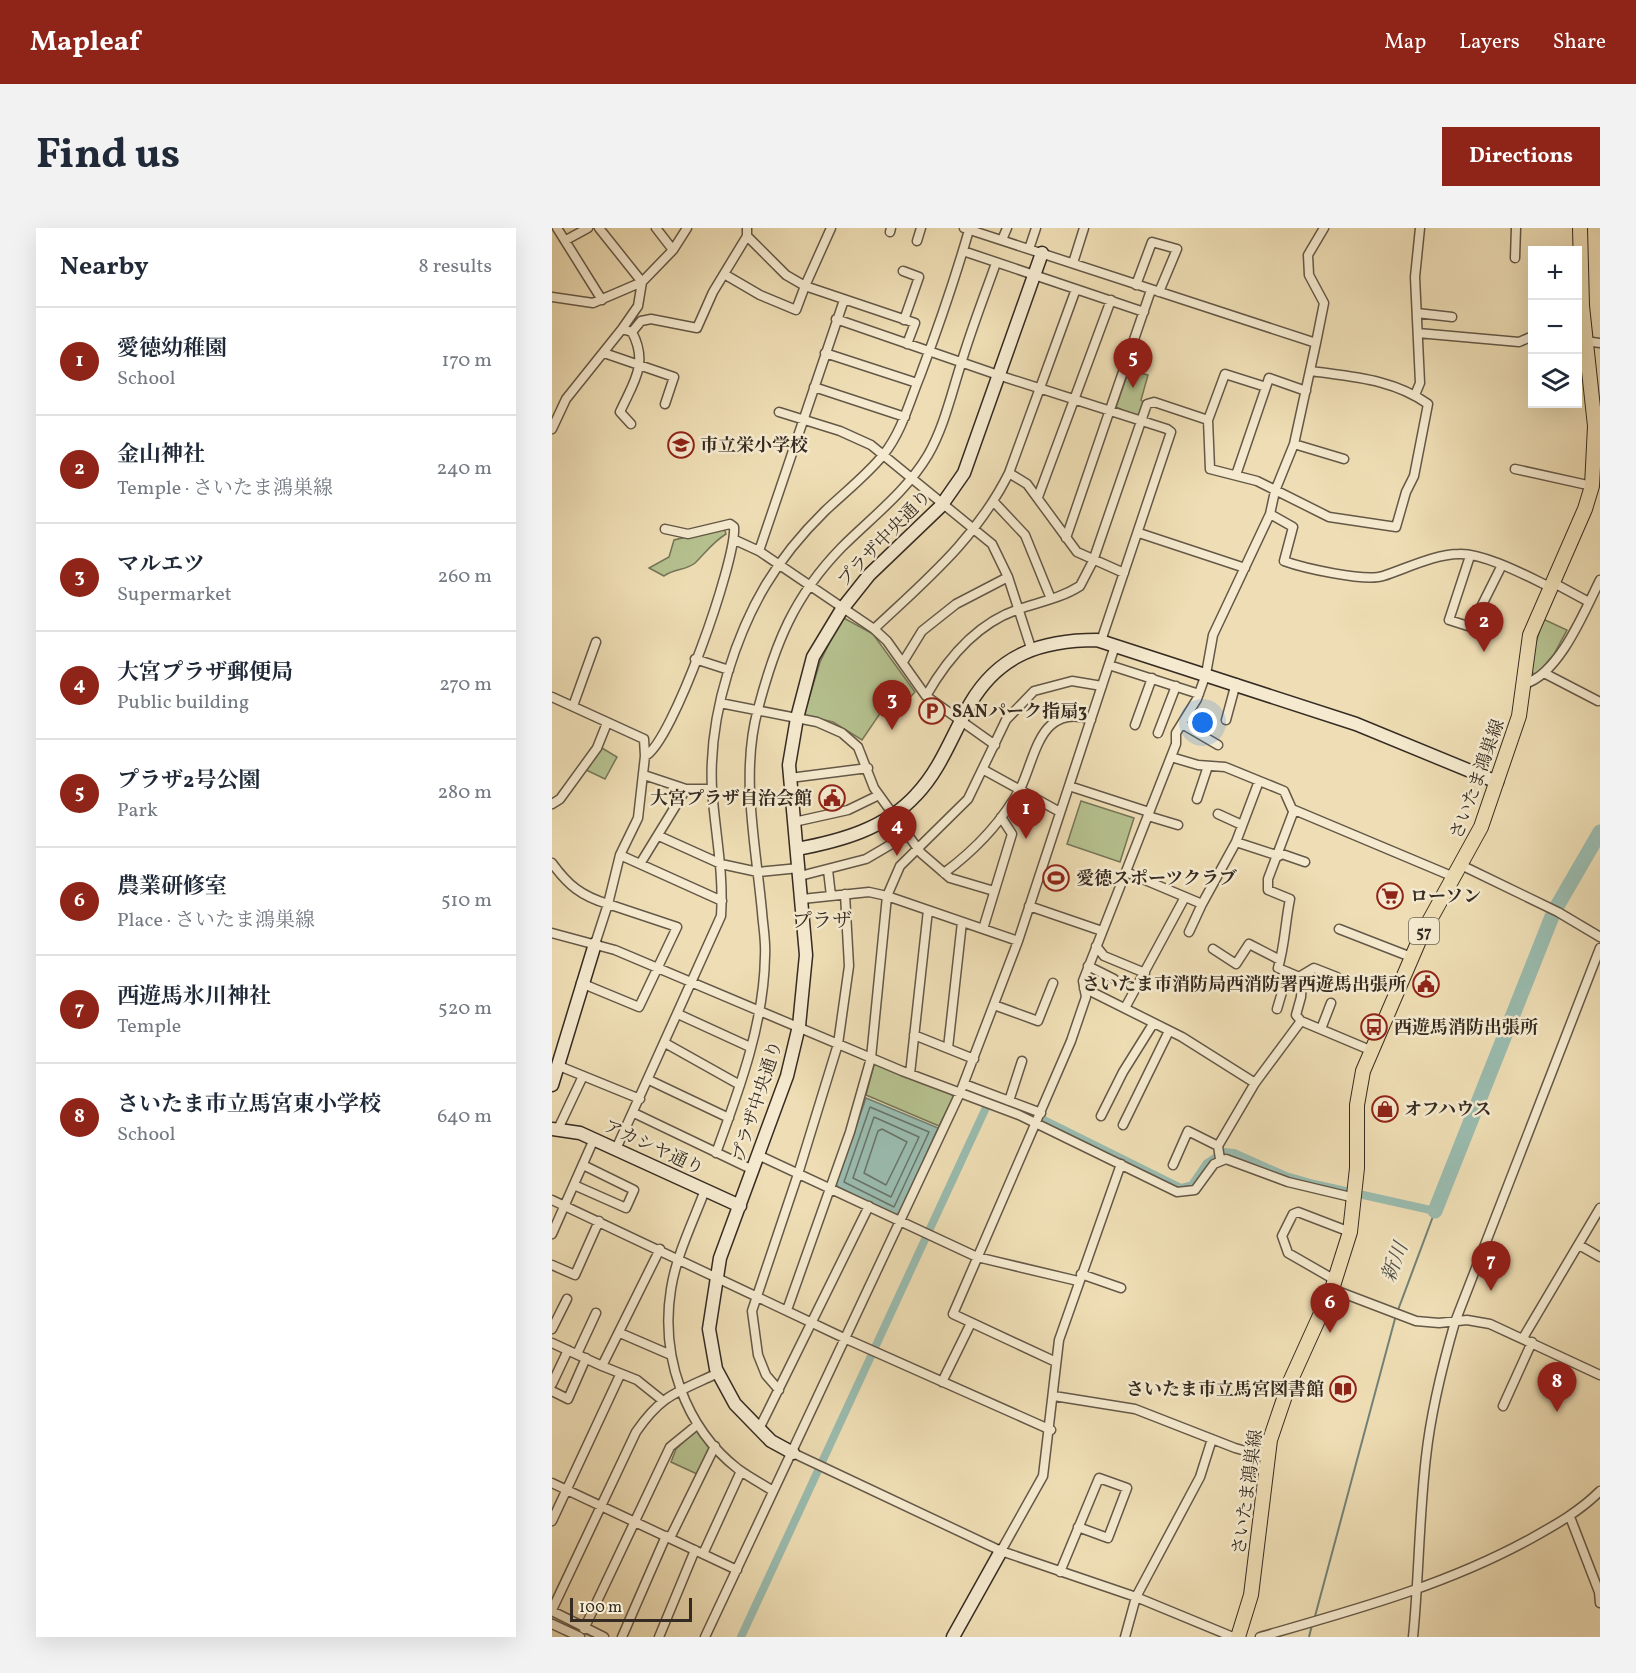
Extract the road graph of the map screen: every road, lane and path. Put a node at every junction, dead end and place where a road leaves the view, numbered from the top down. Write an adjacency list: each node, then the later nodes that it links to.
1 (557, 228): 17 (street)
2 (588, 228): 17 (street)
3 (599, 228): 30 (street)
4 (656, 228): 21 (street)
5 (687, 228): 21 (street)
6 (831, 228): 31 (street)
7 (921, 228): 19 (street)
8 (1007, 228): 18 (street)
9 (1036, 228): 20 (street)
10 (1084, 228): 26 (street)
11 (1324, 228): 50 (street)
12 (1420, 228): 41 (street)
13 (1516, 228): 24 (street)
14 (1580, 228): 39 (main road, さいたま鴻巣線 / 57)
15 (972, 229): 18 (street); 22 (street)
16 (747, 232): 28 (street); 31 (street)
17 (566, 240): 36 (street)
18 (1002, 240): 20 (street)
19 (917, 241)
20 (1029, 249): 23 (street)
21 (673, 250): 30 (street)
22 (963, 251): 25 (street); 53 (street)
23 (1042, 253): 26 (street); 29 (street, プラザ中央通り)
24 (1515, 258)
25 (996, 263): 29 (street); 56 (street)
26 (1073, 263): 32 (street)
27 (903, 271): 44 (street)
28 (724, 274): 31 (street); 46 (street)
29 (1035, 275): 33 (street); 59 (street, プラザ中央通り)
30 (642, 282): 36 (street); 45 (street)
31 (805, 285): 37 (street)
32 (1136, 285): 34 (street); 34 (street)
33 (1076, 289): 38 (street); 62 (street)
34 (1155, 291): 40 (street); 50 (street)
35 (552, 297): 36 (street)
36 (602, 300)
37 (844, 300): 43 (street); 44 (street)
38 (1111, 300): 40 (street); 66 (street)
39 (1581, 300)
40 (1144, 312): 69 (street)
41 (1417, 313): 42 (street); 47 (street)
42 (1452, 316)
43 (836, 319): 52 (street); 55 (street)
44 (904, 320): 52 (street)
45 (622, 329): 46 (street); 54 (street)
46 (632, 332): 57 (street)
47 (1418, 333): 49 (street); 65 (street)
48 (1582, 337): 51 (street); 79 (main road, さいたま鴻巣線 / 57)
49 (1528, 338)
50 (1316, 343): 58 (street)
51 (1600, 343)
52 (908, 344): 53 (street)
53 (929, 350): 56 (street); 60 (street)
54 (604, 353): 57 (street); 75 (street)
55 (825, 353): 60 (street); 61 (street)
56 (961, 363): 59 (street); 83 (street)
57 (641, 366): 67 (street); 74 (street)
58 (1311, 371): 64 (street); 65 (street)
59 (1001, 376): 62 (street); 88 (street, プラザ中央通り)
60 (917, 383): 70 (street)
61 (814, 387): 70 (street); 71 (street)
62 (1040, 387): 66 (street); 81 (street)
63 (1266, 387): 64 (street); 72 (street); 82 (street)
64 (1306, 390): 76 (street)
65 (1415, 395): 85 (street)
66 (1074, 399): 69 (street); 86 (street)
67 (665, 404)
68 (779, 412): 71 (street)
69 (1111, 412): 73 (street); 93 (street)
70 (905, 417): 77 (street)
71 (802, 420): 77 (street); 95 (street)
72 (1208, 420): 73 (street); 82 (street)
73 (1142, 421): 92 (street); 97 (street)
74 (631, 424)
75 (552, 428)
76 (1294, 444): 78 (street); 85 (street)
77 (884, 454): 83 (street); 98 (street)
78 (1344, 459)
79 (1597, 466): 84 (main road, さいたま鴻巣線 / 57)
80 (1515, 469): 84 (street)
81 (1009, 473): 86 (street); 87 (street)
82 (1236, 475): 85 (street)
83 (911, 477): 88 (street); 105 (street)
84 (1592, 486): 104 (main road, さいたま鴻巣線 / 57)
85 (1275, 491): 89 (street)
86 (1038, 497): 93 (street)
87 (994, 502): 90 (street); 107 (street)
88 (943, 503): 90 (street); 108 (street, プラザ中央通り)
89 (1270, 514): 96 (street); 100 (street)
90 (975, 528): 102 (street); 110 (street)
91 (664, 529): 94 (street)
92 (1138, 532): 100 (street); 101 (street)
93 (1066, 538): 97 (street)
94 (735, 540): 95 (street); 115 (street)
95 (759, 551): 98 (street)
96 (1470, 556): 99 (street); 99 (street)
97 (1094, 561): 101 (street); 107 (street)
98 (779, 563): 105 (street); 118 (street)
99 (1502, 565): 104 (street)
100 (1245, 568): 120 (street)
101 (1124, 573): 111 (street)
102 (1008, 577): 109 (street); 116 (street)
103 (1600, 580): 106 (street)
104 (1551, 584): 106 (street); 123 (main road, さいたま鴻巣線 / 57)
105 (808, 585): 108 (street); 132 (street)
106 (1594, 598): 119 (street)
107 (1051, 599): 109 (street)
108 (842, 609): 110 (street); 133 (street, プラザ中央通り)
109 (1018, 609): 114 (street); 127 (street)
110 (874, 629): 116 (street)
111 (1101, 641): 113 (street); 114 (street)
112 (596, 642): 131 (street)
113 (1115, 646): 117 (street); 120 (street)
114 (1031, 648): 136 (street)
115 (695, 659): 118 (street); 143 (street)
116 (903, 662): 127 (street)
117 (1109, 664): 121 (street); 124 (street)
118 (729, 670): 130 (street)
119 (1544, 673): 123 (street); 129 (street)
120 (1206, 674): 122 (street); 126 (street)
121 (1152, 678): 125 (street); 139 (street)
122 (1236, 683): 135 (street); 151 (street)
123 (1524, 684): 151 (main road, さいたま鴻巣線 / 57)
124 (1102, 686): 134 (street); 141 (street)
125 (1176, 686): 126 (street); 140 (street)
126 (1199, 694): 138 (street)
127 (926, 696): 136 (street)
128 (552, 697): 131 (street)
129 (1598, 701)
130 (720, 704): 132 (street); 154 (street)
131 (573, 706): 137 (street)
132 (757, 711): 133 (street); 181 (street)
133 (797, 718): 146 (street); 149 (street, プラザ中央通り)
134 (1091, 720): 152 (street); 155 (street)
135 (1226, 720)
136 (961, 721): 141 (street); 163 (street)
137 (607, 723): 143 (street); 158 (street)
138 (1182, 724): 142 (street); 144 (street)
139 (1135, 725)
140 (1158, 733)
141 (995, 745): 147 (street)
142 (1218, 745)
143 (645, 756): 148 (street)
144 (1171, 757): 145 (street); 161 (street)
145 (1208, 766): 150 (street); 157 (street)
146 (868, 768): 149 (street); 156 (street)
147 (984, 770): 155 (street); 172 (street)
148 (644, 775): 153 (street); 174 (street)
149 (790, 778): 165 (street, プラザ中央通り)
150 (1259, 781): 159 (street); 167 (street)
151 (1497, 782): 180 (main road, さいたま鴻巣線 / 57)
152 (1069, 786): 160 (street); 161 (street)
153 (686, 789): 154 (street); 169 (street)
154 (712, 789): 178 (street)
155 (1020, 789): 160 (street); 164 (street)
156 (879, 795): 163 (street); 165 (street)
157 (1197, 799)
158 (552, 804)
159 (1294, 810): 173 (street); 180 (street)
160 (1060, 812): 194 (street)
161 (1148, 814): 166 (street); 183 (street)
162 (1218, 814): 167 (street)
163 (891, 815): 168 (street); 171 (street)
164 (1001, 817): 184 (street); 185 (street)
165 (794, 822): 171 (street, プラザ中央通り)
166 (1178, 825)
167 (1242, 825): 170 (street)
168 (907, 835): 172 (street); 179 (street)
169 (659, 836): 177 (street); 178 (street)
170 (1236, 842): 173 (street); 193 (street)
171 (797, 849): 182 (street, プラザ中央通り)
172 (918, 849): 184 (street); 188 (street)
173 (1279, 854): 176 (street); 209 (street)
174 (620, 855): 177 (street); 192 (street)
175 (552, 862): 192 (street)
176 (1305, 862)
177 (640, 864): 191 (street)
178 (721, 864): 181 (street); 191 (street)
179 (828, 870): 182 (street); 187 (street)
180 (1458, 871): 202 (street); 208 (main road, さいたま鴻巣線 / 57)
181 (758, 872): 182 (street); 225 (street)
182 (799, 872): 190 (street, プラザ中央通り)
183 (1126, 872): 189 (street); 199 (street)
184 (944, 873): 185 (street)
185 (994, 891): 197 (street)
186 (845, 894): 187 (street); 188 (street); 234 (street)
187 (831, 896): 190 (street)
188 (887, 896): 195 (street); 238 (street)
189 (1185, 897): 193 (street); 213 (street)
190 (802, 898): 229 (street, プラザ中央通り)
191 (722, 902): 217 (street)
192 (608, 904): 204 (street); 211 (street)
193 (1202, 904): 200 (street)
194 (1029, 906): 199 (street); 203 (street)
195 (928, 910): 196 (street); 232 (street)
196 (962, 922): 197 (street); 236 (street)
197 (982, 929): 203 (street)
198 (1339, 929): 208 (street)
199 (1102, 931): 205 (street)
200 (1189, 932)
201 (552, 933): 204 (street)
202 (1600, 937)
203 (1018, 941): 222 (street)
204 (595, 944): 211 (street); 218 (street)
205 (1096, 946): 210 (street); 213 (street)
206 (1600, 948): 298 (street)
207 (1213, 949): 209 (street)
208 (1411, 957): 237 (main road, さいたま鴻巣線 / 57)
209 (1280, 960): 212 (street)
210 (1088, 966): 216 (street); 220 (street)
211 (656, 967): 217 (street); 218 (street)
212 (1288, 972): 214 (street); 224 (street)
213 (1145, 973): 223 (street)
214 (1299, 977): 215 (street); 227 (street)
215 (1337, 977)
216 (1114, 979)
217 (692, 982): 225 (street); 226 (street)
218 (582, 983): 241 (street)
219 (1053, 983): 222 (street)
220 (1084, 988): 223 (street); 253 (street)
221 (1331, 1003): 230 (street)
222 (994, 1005): 239 (street)
223 (1125, 1008): 228 (street)
224 (1277, 1009)
225 (760, 1010): 229 (street); 235 (street)
226 (678, 1014): 233 (street); 235 (street)
227 (1302, 1021): 230 (street); 245 (street)
228 (1153, 1024): 231 (street); 254 (street)
229 (799, 1026): 234 (street); 263 (street, プラザ中央通り)
230 (1321, 1029): 237 (street)
231 (1169, 1031): 245 (street); 257 (street)
232 (914, 1035): 236 (street); 242 (street)
233 (665, 1043): 244 (street); 248 (street)
234 (838, 1044): 238 (street); 269 (street)
235 (750, 1047): 248 (street)
236 (948, 1048): 239 (street)
237 (1370, 1050): 273 (main road, さいたま鴻巣線 / 57)
238 (871, 1058): 242 (street); 271 (street)
239 (974, 1059): 246 (street)
240 (1022, 1061): 251 (street)
241 (559, 1066): 243 (street); 247 (street)
242 (910, 1074): 249 (street)
243 (583, 1076): 250 (street); 258 (street)
244 (649, 1080): 250 (street); 255 (street)
245 (1255, 1083): 260 (street)
246 (964, 1084): 249 (street); 251 (street)
247 (552, 1085)
248 (740, 1085): 255 (street)
249 (960, 1093): 256 (street); 280 (street)
250 (640, 1099): 252 (street)
251 (1009, 1101): 253 (street)
252 (634, 1113): 261 (street); 262 (street)
253 (1041, 1113): 256 (street)
254 (1101, 1116)
255 (729, 1118): 262 (street)
256 (1037, 1123): 265 (street); 285 (street)
257 (1123, 1125)
258 (555, 1129): 259 (street, アカシヤ通り)
259 (594, 1139): 261 (street, アカシヤ通り); 266 (street)
260 (1218, 1146): 264 (street); 267 (street)
261 (616, 1149): 272 (street, アカシヤ通り)
262 (717, 1153): 268 (street)
263 (758, 1155): 268 (street, プラザ中央通り); 269 (street)
264 (1221, 1159): 265 (street); 273 (street)
265 (1121, 1164): 290 (street)
266 (583, 1165): 270 (street); 270 (street)
267 (1173, 1165)
268 (753, 1170): 276 (street, プラザ中央通り)
269 (798, 1174): 271 (street); 293 (street)
270 (574, 1185): 275 (street)
271 (829, 1188): 277 (street); 295 (street)
272 (705, 1190): 276 (street, アカシヤ通り); 287 (street)
273 (1355, 1198): 281 (main road, さいたま鴻巣線 / 57)
274 (552, 1200): 275 (street)
275 (564, 1205): 279 (street); 282 (street)
276 (740, 1206): 289 (street, プラザ中央通り)
277 (869, 1206): 280 (street); 297 (street)
278 (1600, 1208): 283 (street)
279 (599, 1221): 284 (street); 288 (street)
280 (898, 1221): 285 (street); 302 (street)
281 (1350, 1232): 291 (main road, さいたま鴻巣線 / 57); 291 (street)
282 (552, 1234)
283 (1579, 1245): 286 (street); 303 (street)
284 (660, 1249): 287 (street); 301 (street)
285 (977, 1257): 290 (street); 299 (street)
286 (1600, 1257)
287 (679, 1259): 289 (street); 306 (street)
288 (552, 1265)
289 (715, 1278): 293 (street); 309 (street, プラザ中央通り)
290 (1080, 1278): 292 (street); 307 (street)
291 (1334, 1285): 298 (street); 326 (main road, さいたま鴻巣線 / 57)
292 (1121, 1288)
293 (755, 1295): 295 (street); 314 (street)
294 (567, 1299): 300 (street)
295 (787, 1310): 297 (street)
296 (596, 1313): 305 (street)
297 (813, 1322): 302 (street); 314 (street)
298 (1455, 1322): 303 (street); 342 (street)
299 (971, 1323): 307 (street); 312 (street)
300 (552, 1329)
301 (620, 1333): 306 (street); 308 (street)
302 (844, 1338): 312 (street); 325 (street)
303 (1527, 1340): 311 (street); 319 (street)
304 (552, 1343): 305 (street)
305 (577, 1354): 308 (street); 313 (street); 315 (street)
306 (670, 1355): 316 (street)
307 (1056, 1362): 317 (street)
308 (602, 1366): 310 (street)
309 (718, 1373): 316 (street); 321 (street, プラザ中央通り)
310 (620, 1375): 318 (street); 329 (street)
311 (1600, 1375)
312 (942, 1382): 322 (street)
313 (552, 1384)
314 (779, 1390): 321 (street)
315 (552, 1391)
316 (681, 1391): 318 (street); 320 (street)
317 (1054, 1396): 322 (street); 323 (street)
318 (662, 1400): 332 (street)
319 (1503, 1406)
320 (697, 1425): 324 (street); 335 (street)
321 (759, 1429): 325 (street, プラザ中央通り)
322 (1051, 1430): 338 (street)
323 (1212, 1439): 326 (street); 343 (street)
324 (715, 1446): 327 (street); 337 (street)
325 (793, 1453): 330 (street); 338 (street)
326 (1266, 1457): 355 (main road, さいたま鴻巣線 / 57)
327 (741, 1471): 330 (street); 339 (street)
328 (552, 1483): 329 (street)
329 (567, 1490): 332 (street); 334 (street)
330 (773, 1491): 340 (street)
331 (1600, 1491): 333 (street)
332 (600, 1505): 335 (street); 345 (street)
333 (1570, 1517): 342 (street); 344 (street)
334 (552, 1521)
335 (634, 1522): 337 (street); 347 (street)
336 (1078, 1527): 336 (street); 341 (street)
337 (668, 1537): 339 (street); 349 (street)
338 (1001, 1551): 341 (street); 352 (street)
339 (699, 1552): 340 (street); 350 (street)
340 (737, 1570): 351 (street)
341 (1060, 1572): 343 (street)
342 (1418, 1591): 356 (street); 357 (street)
343 (1136, 1597): 353 (street); 354 (street)
344 (1600, 1603)
345 (552, 1611): 347 (street)
346 (552, 1624): 347 (street)
347 (582, 1633): 348 (street)
348 (604, 1637)
349 (622, 1637)
350 (659, 1637)
351 (705, 1637)
352 (953, 1637)
353 (1125, 1637)
354 (1233, 1637)
355 (1238, 1637)
356 (1260, 1637)
357 (1413, 1637)

